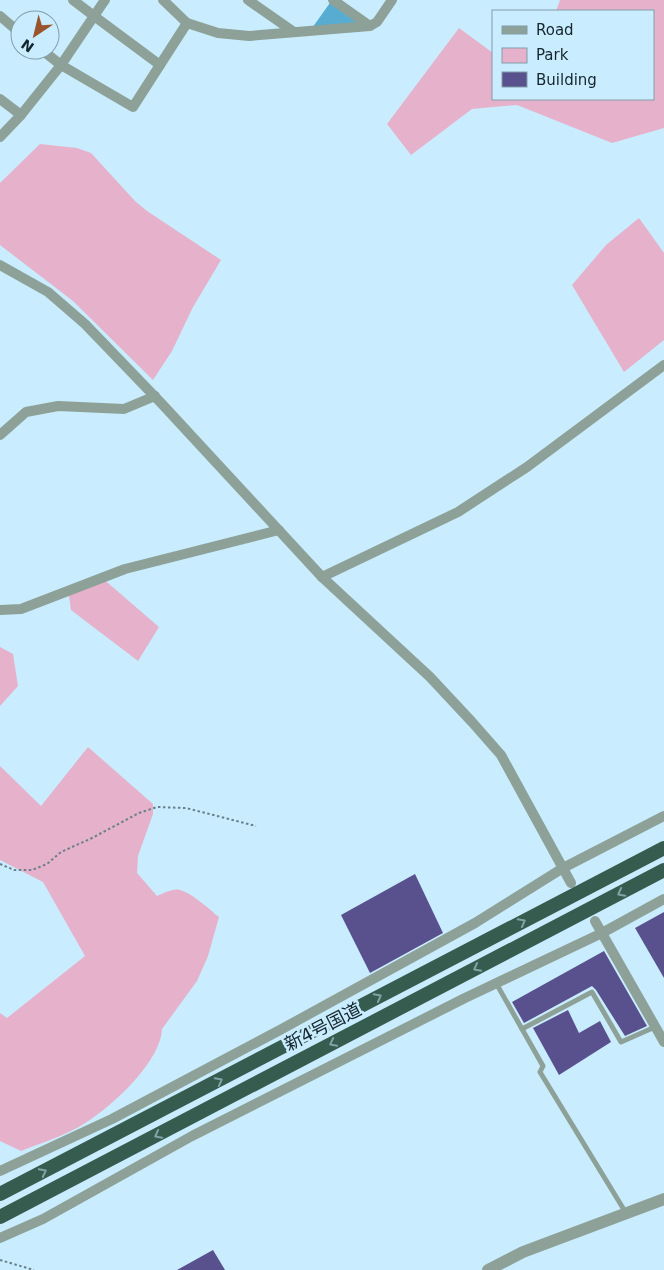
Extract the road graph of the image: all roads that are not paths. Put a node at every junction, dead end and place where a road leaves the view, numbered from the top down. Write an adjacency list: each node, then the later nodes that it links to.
1 (73, 0): 8 (street)
2 (105, 0): 8 (street)
3 (248, 0): 12 (street)
4 (333, 0): 11 (street)
5 (392, 0): 11 (street)
6 (169, 2): 9 (street)
7 (0, 16): 10 (street)
8 (94, 16): 14 (street); 15 (street)
9 (187, 23): 12 (street); 15 (street)
10 (10, 24)
11 (370, 26): 12 (street)
12 (294, 32)
13 (55, 60): 14 (street)
14 (61, 65): 15 (street); 17 (street)
15 (160, 65)
16 (0, 99): 17 (street)
17 (21, 115): 18 (street)
18 (0, 137)
19 (0, 265): 21 (street)
20 (664, 365): 24 (street)
21 (155, 396): 22 (street); 23 (street)
22 (0, 435)
23 (279, 530): 24 (street); 25 (street)
24 (322, 577): 28 (street)
25 (0, 610)
26 (664, 816): 28 (street)
27 (664, 848): 39 (highway, 新4号国道, one-way to 27)
28 (562, 868): 30 (street); 37 (street)
29 (664, 870): 42 (highway, 新4号国道, one-way to 42)
30 (571, 883)
31 (664, 899): 33 (street)
32 (595, 922): 33 (street)
33 (602, 933): 34 (street); 35 (street)
34 (496, 983): 36 (lane); 43 (street)
35 (655, 1027): 36 (lane); 38 (street)
36 (522, 1029): 47 (lane)
37 (280, 1030): 39 (street); 40 (street)
38 (664, 1042)
39 (287, 1044): 41 (highway, 新4号国道, one-way to 39)
40 (191, 1077): 41 (street); 44 (street)
41 (198, 1092): 45 (highway, 新4号国道, one-way to 41)
42 (185, 1120): 43 (street); 48 (highway, 新4号国道, one-way to 48)
43 (192, 1136): 50 (street)
44 (0, 1171)
45 (0, 1194)
46 (664, 1200): 47 (street)
47 (626, 1214): 51 (street)
48 (0, 1218)
49 (0, 1225): 50 (street)
50 (3, 1236)
51 (488, 1270)

